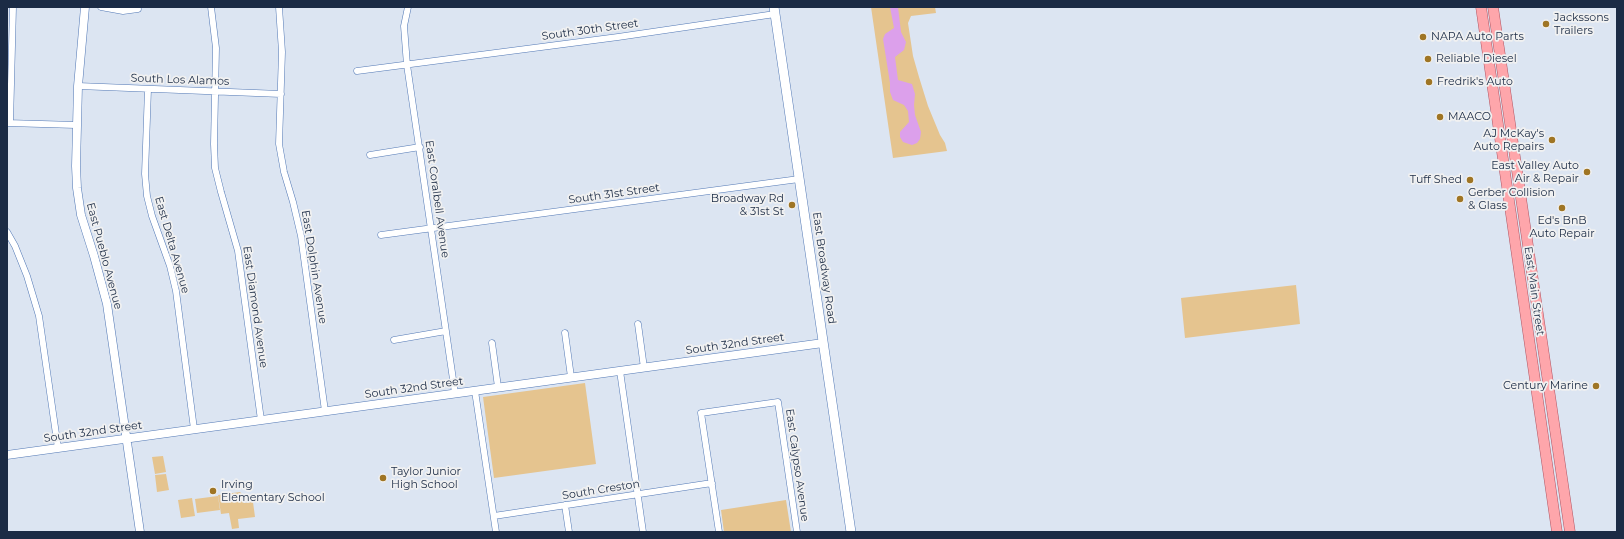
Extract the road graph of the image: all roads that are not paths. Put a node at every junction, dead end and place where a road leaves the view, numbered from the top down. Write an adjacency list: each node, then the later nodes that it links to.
1 (14, 7): 19 (street)
2 (84, 7): 15 (street, East Pueblo Avenue)
3 (101, 7): 9 (street)
4 (211, 7): 17 (street, East Diamond Avenue)
5 (279, 7): 18 (street, East Dolphin Avenue)
6 (408, 7): 11 (street, East Coralbell Avenue)
7 (1481, 7): 14 (main road, East Main Street)
8 (1493, 7): 13 (main road, East Main Street)
9 (138, 9)
10 (775, 10): 11 (street, South 30th Street); 23 (main road, East Broadway Road)
11 (407, 65): 12 (street, South 30th Street); 21 (street, East Coralbell Avenue)
12 (358, 71)
13 (1503, 75): 14 (main road); 41 (main road, East Main Street)
14 (1491, 76): 42 (main road, East Main Street)
15 (78, 86): 16 (street, South Los Alamos); 20 (street, East Pueblo Avenue)
16 (148, 89): 17 (street, South Los Alamos); 43 (street, East Delta Avenue)
17 (215, 92): 18 (street, South Los Alamos); 40 (street, East Diamond Avenue)
18 (281, 94): 39 (street, East Dolphin Avenue)
19 (8, 123): 20 (street)
20 (76, 125): 44 (street, East Pueblo Avenue)
21 (420, 147): 22 (street); 24 (street, East Coralbell Avenue)
22 (370, 155)
23 (799, 179): 24 (street, South 31st Street); 32 (main road, East Broadway Road)
24 (431, 229): 26 (street, South 31st Street); 28 (street, East Coralbell Avenue)
25 (7, 232): 45 (street)
26 (381, 236)
27 (638, 324): 33 (street)
28 (446, 331): 30 (street); 38 (street, East Coralbell Avenue)
29 (565, 333): 35 (street)
30 (394, 340)
31 (492, 343): 36 (street)
32 (824, 343): 33 (street, South 32nd Street); 57 (main road, East Broadway Road)
33 (644, 368): 34 (street, South 32nd Street)
34 (620, 371): 35 (street, South 32nd Street); 48 (street)
35 (572, 377): 36 (street, South 32nd Street)
36 (498, 387): 37 (street, South 32nd Street)
37 (475, 391): 38 (street, South 32nd Street); 50 (street)
38 (455, 393): 39 (street, South 32nd Street)
39 (325, 411): 40 (street, South 32nd Street)
40 (261, 420): 43 (street, South 32nd Street)
41 (1553, 420): 42 (main road); 59 (main road, East Main Street)
42 (1541, 422): 58 (main road, East Main Street)
43 (194, 429): 44 (street, South 32nd Street)
44 (127, 438): 45 (street, South 32nd Street); 51 (street, East Pueblo Avenue)
45 (58, 448): 46 (street, South 32nd Street)
46 (7, 455)
47 (712, 483): 48 (street, South Creston); 55 (street); 56 (street, East Calypso Avenue)
48 (638, 495): 49 (street, South Creston); 54 (street)
49 (565, 505): 50 (street, South Creston); 53 (street)
50 (494, 516): 52 (street)
51 (140, 532)
52 (496, 532)
53 (569, 532)
54 (643, 532)
55 (719, 532)
56 (797, 532)
57 (851, 532)
58 (1557, 532)
59 (1570, 532)

